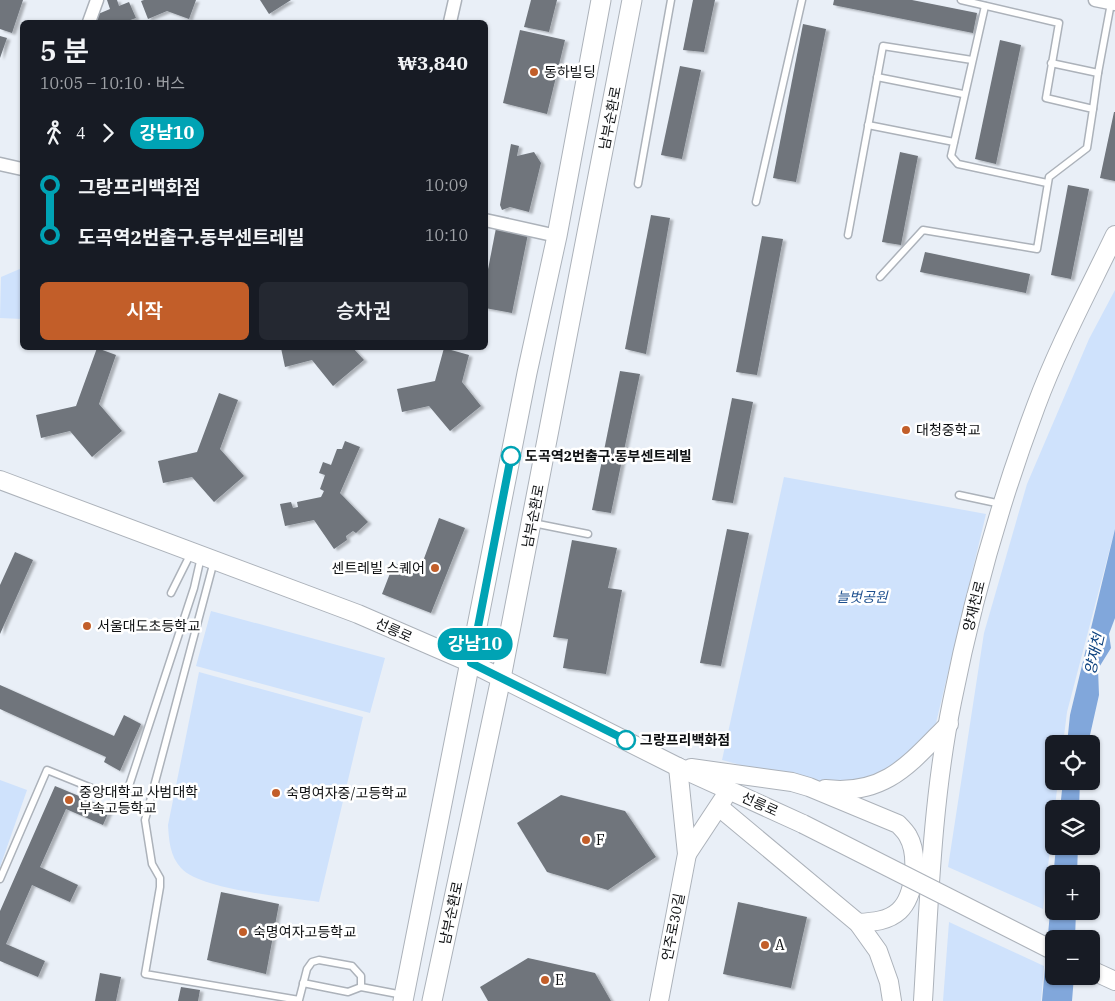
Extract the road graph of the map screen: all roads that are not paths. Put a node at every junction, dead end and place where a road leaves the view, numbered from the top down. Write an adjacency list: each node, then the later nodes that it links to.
1 (97, 0): 11 (street)
2 (455, 0): 12 (street)
3 (601, 0): 29 (main road)
4 (632, 0): 34 (main road, 남부순환로)
5 (671, 0): 24 (lane)
6 (802, 0): 25 (lane)
7 (961, 0): 10 (lane)
8 (1095, 0): 9 (street)
9 (1113, 4): 15 (lane)
10 (985, 6): 13 (lane); 14 (lane)
11 (90, 20)
12 (450, 20)
13 (972, 60): 16 (lane); 17 (lane)
14 (1051, 63): 15 (lane); 18 (lane)
15 (1098, 73): 18 (lane)
16 (877, 77): 17 (lane); 19 (lane)
17 (963, 94): 20 (lane)
18 (1093, 109): 23 (lane)
19 (868, 125): 20 (lane); 27 (lane)
20 (954, 142): 23 (lane)
21 (0, 164): 22 (street)
22 (20, 169)
23 (1047, 183): 30 (lane)
24 (638, 184)
25 (756, 202)
26 (488, 221): 29 (street)
27 (848, 235)
28 (1115, 235): 33 (street, 양재천로)
29 (557, 236): 38 (main road)
30 (880, 276)
31 (0, 480): 36 (street, 선릉로)
32 (959, 495): 33 (lane)
33 (1001, 504): 40 (street, 양재천로)
34 (532, 522): 35 (lane); 39 (main road, 남부순환로)
35 (588, 534)
36 (203, 556): 37 (lane); 38 (street, 선릉로); 46 (lane); 54 (lane)
37 (171, 594)
38 (471, 663): 39 (street, 선릉로); 53 (main road)
39 (501, 678): 41 (street, 선릉로); 55 (main road, 남부순환로)
40 (949, 724): 42 (street); 58 (street, 양재천로)
41 (678, 767): 42 (street); 43 (street, 선릉로); 45 (street)
42 (809, 787): 47 (street)
43 (729, 790): 44 (street); 48 (street, 선릉로, bridge)
44 (719, 807): 45 (street); 47 (street)
45 (687, 854): 56 (street, 언주로30길)
46 (0, 879)
47 (858, 923): 57 (street)
48 (1045, 946)
49 (1100, 974): 50 (street)
50 (1115, 981)
51 (303, 983): 52 (lane); 52 (lane); 54 (lane)
52 (361, 987): 53 (lane)
53 (403, 998)
54 (299, 1000)
55 (433, 1001)
56 (659, 1001)
57 (892, 1001)
58 (923, 1001)

